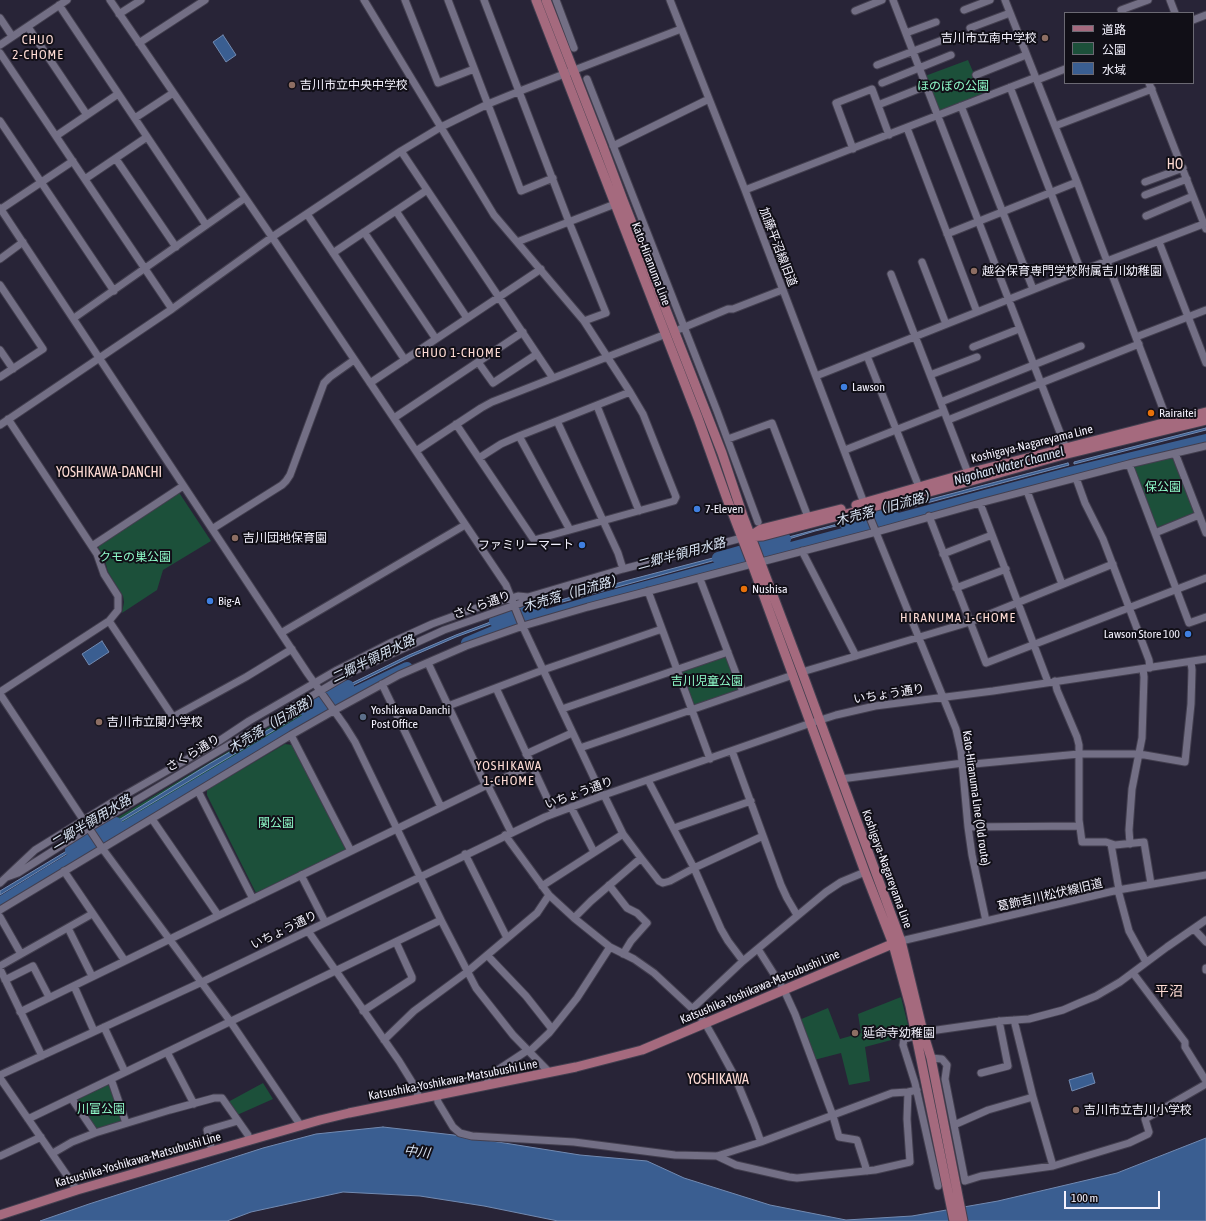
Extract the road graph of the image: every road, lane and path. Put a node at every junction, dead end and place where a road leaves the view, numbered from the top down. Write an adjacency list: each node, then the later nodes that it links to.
1 (67, 0): 19 (street)
2 (110, 0): 25 (street)
3 (141, 0): 25 (street)
4 (205, 0): 36 (street)
5 (364, 0): 69 (street)
6 (405, 0): 45 (street)
7 (448, 0): 45 (street)
8 (484, 0): 56 (street)
9 (536, 0): 48 (main road, Kato-Hiranuma Line)
10 (546, 0): 47 (main road, Kato-Hiranuma Line)
11 (556, 0): 38 (street)
12 (670, 0): 32 (street, 加藤平沼線旧道)
13 (882, 0): 22 (street)
14 (893, 0): 33 (street)
15 (990, 0): 20 (street)
16 (1005, 0): 24 (street)
17 (1148, 0): 21 (street)
18 (1170, 0): 23 (street)
19 (59, 5): 30 (street); 58 (street)
20 (964, 10)
21 (1121, 10)
22 (855, 11)
23 (1175, 12)
24 (1010, 13): 31 (street); 41 (street)
25 (119, 14): 36 (street)
26 (1206, 15): 28 (street)
27 (0, 18): 34 (street)
28 (1194, 20)
29 (936, 22): 33 (street)
30 (28, 27): 34 (street); 64 (street)
31 (970, 28)
32 (681, 29): 47 (street); 59 (street, 加藤平沼線旧道)
33 (906, 33): 39 (street)
34 (12, 36): 37 (street)
35 (945, 39): 39 (street)
36 (139, 43): 57 (street)
37 (0, 45)
38 (574, 48)
39 (912, 51): 43 (street); 44 (street)
40 (0, 52): 72 (street)
41 (1026, 55): 49 (street); 51 (street)
42 (952, 56): 44 (street)
43 (876, 65)
44 (919, 68): 52 (street); 53 (street)
45 (474, 69): 60 (street)
46 (1064, 69): 51 (street)
47 (574, 70): 48 (street); 61 (main road, Kato-Hiranuma Line)
48 (564, 74): 56 (street); 93 (main road, Kato-Hiranuma Line)
49 (976, 75)
50 (587, 79): 61 (street)
51 (1036, 79): 55 (street); 68 (street)
52 (882, 83)
53 (926, 86): 62 (street); 65 (street)
54 (1150, 86): 68 (street); 79 (street)
55 (1010, 87): 63 (street); 88 (street)
56 (520, 91): 60 (street); 80 (street)
57 (173, 93): 66 (street); 92 (street)
58 (118, 94): 64 (street); 66 (street)
59 (709, 99): 74 (street); 87 (street, 加藤平沼線旧道)
60 (488, 104): 69 (street); 80 (street)
61 (592, 105): 74 (street); 93 (main road, Kato-Hiranuma Line)
62 (878, 105): 71 (street); 75 (street)
63 (961, 106): 65 (street); 96 (street)
64 (87, 115): 72 (street)
65 (937, 115): 70 (street); 100 (street)
66 (135, 118): 73 (street)
67 (0, 121): 85 (street)
68 (1055, 126): 83 (street)
69 (441, 127): 76 (street); 107 (street)
70 (907, 128): 71 (street); 104 (street)
71 (889, 135): 75 (street)
72 (56, 136): 78 (street)
73 (147, 137): 77 (street); 101 (street)
74 (613, 146): 90 (street)
75 (852, 149): 87 (street)
76 (401, 151): 86 (street); 97 (street)
77 (116, 159): 81 (street); 109 (street)
78 (73, 161): 81 (street); 85 (street)
79 (1183, 168): 82 (street); 84 (street)
80 (553, 178): 99 (street)
81 (85, 179): 114 (street)
82 (1187, 179): 89 (street); 91 (street)
83 (1077, 182): 88 (street); 112 (street)
84 (1145, 182)
85 (41, 183): 94 (street); 121 (street)
86 (427, 190): 95 (street); 122 (street)
87 (745, 190): 120 (street, 加藤平沼線旧道)
88 (1051, 192): 96 (street); 116 (street)
89 (1145, 195)
90 (633, 196): 93 (street); 132 (street)
91 (1194, 196): 98 (street); 102 (street)
92 (245, 198): 101 (street); 105 (street)
93 (619, 202): 99 (street); 135 (main road, Kato-Hiranuma Line)
94 (1, 209): 106 (street)
95 (396, 211): 103 (street); 129 (street)
96 (1002, 212): 100 (street); 119 (street)
97 (307, 214): 105 (street); 110 (street)
98 (1146, 216)
99 (569, 222): 107 (street); 130 (street)
100 (978, 222): 104 (street); 123 (street)
101 (206, 225): 109 (street)
102 (1205, 225): 108 (street)
103 (364, 232): 110 (street); 138 (street)
104 (947, 234): 126 (street)
105 (272, 237): 124 (street); 148 (street)
106 (23, 242): 111 (street); 128 (street)
107 (517, 242): 115 (street)
108 (1159, 242): 112 (street); 127 (street)
109 (176, 247): 114 (street)
110 (333, 253): 149 (street)
111 (0, 259)
112 (1107, 261): 116 (street); 137 (street)
113 (922, 262): 131 (street)
114 (145, 269): 121 (street); 124 (street)
115 (540, 269): 122 (street); 130 (street)
116 (1081, 271): 119 (street)
117 (891, 274): 136 (street)
118 (0, 285): 153 (street)
119 (1033, 289): 123 (street)
120 (782, 290): 132 (street); 155 (street, 加藤平沼線旧道)
121 (114, 291): 128 (street)
122 (499, 297): 129 (street); 134 (street)
123 (1008, 300): 126 (street); 133 (street)
124 (172, 309): 147 (street)
125 (1206, 310): 127 (street)
126 (977, 312): 131 (street)
127 (1188, 316): 137 (street); 151 (street)
128 (74, 318): 147 (street)
129 (467, 318): 138 (street)
130 (584, 322): 145 (street)
131 (946, 324): 136 (street)
132 (684, 328): 135 (street); 163 (street)
133 (1019, 329): 141 (street); 152 (street)
134 (523, 332): 143 (street); 150 (street)
135 (670, 333): 145 (street); 166 (main road, Kato-Hiranuma Line); 205 (main road, Kato-Hiranuma Line)
136 (916, 336): 144 (street); 154 (street)
137 (1136, 337): 139 (street)
138 (436, 339): 149 (street)
139 (1139, 344): 158 (street); 172 (street)
140 (1081, 346): 152 (street)
141 (973, 347)
142 (0, 350): 153 (street)
143 (537, 354): 150 (street); 157 (street)
144 (867, 356): 155 (street); 175 (street)
145 (608, 357): 157 (street); 160 (street)
146 (977, 357): 154 (street)
147 (100, 358): 168 (street); 187 (street)
148 (354, 360): 159 (street); 199 (street)
149 (405, 360): 159 (street)
150 (478, 362): 167 (street)
151 (1206, 363)
152 (1034, 364): 158 (street); 161 (street)
153 (13, 369): 156 (street)
154 (930, 375): 161 (street)
155 (816, 376): 180 (street, 加藤平沼線旧道)
156 (0, 377)
157 (553, 378): 173 (street)
158 (1041, 382): 169 (street); 179 (street)
159 (370, 383): 167 (street)
160 (630, 392): 162 (street); 192 (street)
161 (940, 402): 164 (street)
162 (597, 406): 171 (street); 192 (street)
163 (716, 410): 166 (street); 177 (street)
164 (944, 411): 169 (street); 175 (street)
165 (1206, 412): 172 (main road, Koshigaya-Nagareyama Line)
166 (706, 414): 205 (main road, Kato-Hiranuma Line)
167 (394, 418): 181 (street)
168 (8, 419): 174 (street); 206 (street)
169 (948, 420): 185 (street)
170 (1206, 420): 191 (main road, Koshigaya-Nagareyama Line)
171 (557, 422): 176 (street); 196 (street)
172 (1168, 422): 179 (main road, Koshigaya-Nagareyama Line)
173 (456, 424): 181 (street); 183 (street)
174 (0, 425)
175 (896, 430): 180 (street); 188 (street)
176 (519, 436): 183 (street); 200 (street)
177 (728, 439): 195 (street); 197 (street)
178 (1206, 446): 182 (street)
179 (1066, 448): 185 (main road, Koshigaya-Nagareyama Line)
180 (845, 450): 191 (street, 加藤平沼線旧道)
181 (416, 451): 198 (street)
182 (1175, 453): 184 (street); 193 (street)
183 (479, 458): 200 (street)
184 (1128, 464): 186 (street); 202 (street)
185 (968, 473): 188 (main road, Koshigaya-Nagareyama Line)
186 (1076, 478): 189 (street); 210 (street)
187 (183, 486): 199 (street); 206 (street)
188 (919, 487): 191 (main road, Koshigaya-Nagareyama Line)
189 (1027, 491): 190 (street); 215 (street)
190 (980, 502): 194 (street); 204 (street)
191 (866, 508): 195 (main road, Koshigaya-Nagareyama Line); 201 (street, Kato-Hiranuma Line (Old route)); 205 (main road, Koshigaya-Nagareyama Line)
192 (639, 511): 196 (street)
193 (1199, 514): 202 (street); 203 (street)
194 (929, 516): 201 (street); 208 (street)
195 (808, 517): 205 (main road, Koshigaya-Nagareyama Line)
196 (603, 521): 200 (street); 211 (street)
197 (758, 522)
198 (465, 525): 220 (street); 227 (street)
199 (212, 529): 227 (street)
200 (570, 530)
201 (875, 531): 207 (street); 228 (street, Kato-Hiranuma Line (Old route))
202 (1155, 532): 217 (street)
203 (1206, 532)
204 (992, 535): 208 (street); 212 (street)
205 (749, 539): 209 (main road, Koshigaya-Nagareyama Line); 209 (main road, Koshigaya-Nagareyama Line); 211 (street, さくら通り)
206 (92, 546): 223 (street)
207 (802, 551): 209 (street); 232 (street)
208 (943, 554): 216 (street)
209 (757, 562): 214 (street); 239 (main road, Koshigaya-Nagareyama Line); 240 (main road, Koshigaya-Nagareyama Line)
210 (1112, 564): 215 (street); 221 (street)
211 (624, 569): 220 (street, さくら通り)
212 (1006, 569): 216 (street); 219 (street)
213 (1206, 578): 217 (street)
214 (700, 579): 218 (street); 231 (street)
215 (1062, 584): 219 (street)
216 (956, 588): 224 (street)
217 (1177, 590): 221 (street); 222 (street)
218 (648, 591): 225 (street); 226 (street)
219 (1019, 602): 224 (street); 229 (street)
220 (514, 604): 225 (street); 242 (street, さくら通り); 247 (street, さくら通り)
221 (1130, 608): 229 (street); 236 (street)
222 (1206, 617)
223 (109, 621): 230 (street); 246 (street)
224 (970, 622): 228 (street); 229 (street)
225 (522, 626): 235 (street); 237 (street)
226 (662, 629): 237 (street); 238 (street)
227 (281, 633): 230 (street)
228 (919, 637): 232 (street); 248 (street, Kato-Hiranuma Line (Old route))
229 (1035, 644): 241 (street)
230 (292, 649): 242 (street)
231 (728, 652): 238 (street); 245 (street)
232 (856, 656): 239 (street)
233 (1206, 659): 234 (street, いちょう通り)
234 (1191, 662): 236 (street, いちょう通り); 261 (street)
235 (428, 663): 243 (street); 249 (street)
236 (1146, 668): 241 (street, いちょう通り); 261 (street)
237 (543, 670): 244 (street); 251 (street)
238 (677, 670): 251 (street); 252 (street)
239 (802, 672): 253 (main road, Koshigaya-Nagareyama Line)
240 (793, 675): 245 (street); 254 (main road, Koshigaya-Nagareyama Line)
241 (1052, 682): 248 (street, いちょう通り); 260 (street)
242 (314, 683): 247 (street); 275 (street, さくら通り)
243 (382, 684): 250 (street); 271 (street)
244 (496, 688): 249 (street); 259 (street)
245 (743, 692): 252 (street)
246 (0, 693): 275 (street)
247 (321, 693): 250 (street); 280 (street, さくら通り)
248 (944, 697): 253 (street, いちょう通り); 263 (street, Kato-Hiranuma Line (Old route))
249 (448, 706): 267 (street)
250 (334, 709): 256 (street); 278 (street)
251 (562, 709): 255 (street)
252 (692, 710): 257 (street); 262 (street)
253 (820, 720): 254 (street, いちょう通り); 265 (main road, Koshigaya-Nagareyama Line)
254 (811, 723): 258 (street, いちょう通り); 293 (main road, Koshigaya-Nagareyama Line)
255 (572, 733): 257 (street); 259 (street)
256 (292, 735): 268 (street); 287 (street)
257 (580, 748): 269 (street)
258 (732, 751): 262 (street, いちょう通り); 270 (street)
259 (526, 754): 264 (street)
260 (1078, 754): 261 (street); 263 (street); 276 (street)
261 (1139, 754): 285 (street)
262 (710, 759): 266 (street, いちょう通り)
263 (963, 764): 265 (street); 277 (street, Kato-Hiranuma Line (Old route))
264 (532, 766): 267 (street); 273 (street)
265 (842, 779): 321 (main road, Koshigaya-Nagareyama Line)
266 (648, 780): 269 (street, いちょう通り); 279 (street)
267 (487, 785): 271 (street); 281 (street)
268 (198, 791): 274 (street); 304 (street)
269 (603, 795): 272 (street, いちょう通り); 282 (street)
270 (751, 801): 279 (street); 283 (street)
271 (441, 807): 278 (street)
272 (571, 807): 273 (street, いちょう通り); 288 (street)
273 (554, 813): 281 (street, いちょう通り)
274 (152, 818): 286 (street); 307 (street)
275 (84, 820): 280 (street); 296 (street, さくら通り)
276 (1079, 826): 277 (street); 284 (street)
277 (968, 827): 313 (street, Kato-Hiranuma Line (Old route))
278 (397, 828): 287 (street); 297 (street)
279 (674, 828): 291 (street)
280 (90, 829): 286 (street); 296 (street, さくら通り)
281 (508, 834): 289 (street, いちょう通り); 301 (street)
282 (623, 834): 288 (street); 290 (street)
283 (763, 836): 291 (street); 308 (street)
284 (1111, 844): 285 (street); 302 (street)
285 (1130, 844): 299 (street)
286 (102, 846): 292 (street); 319 (street)
287 (351, 851): 294 (street)
288 (594, 852): 301 (street)
289 (465, 854): 297 (street, いちょう通り); 318 (street)
290 (641, 858): 291 (street); 300 (street)
291 (694, 868): 329 (street)
292 (64, 871): 305 (street); 306 (street)
293 (865, 872): 308 (street); 321 (main road, Koshigaya-Nagareyama Line)
294 (301, 875): 304 (street); 314 (street)
295 (1206, 875): 299 (street, 葛飾吉川松伏線旧道)
296 (7, 877): 298 (street, さくら通り)
297 (420, 877): 311 (street); 314 (street, いちょう通り)
298 (0, 883)
299 (1151, 884): 302 (street, 葛飾吉川松伏線旧道)
300 (609, 885): 310 (street); 326 (street)
301 (542, 886): 303 (street)
302 (1118, 890): 313 (street, 葛飾吉川松伏線旧道); 330 (street)
303 (549, 895): 310 (street); 318 (street)
304 (253, 898): 307 (street)
305 (0, 910)
306 (92, 914): 315 (street); 328 (street)
307 (218, 915): 319 (street)
308 (797, 915): 324 (street)
309 (0, 917): 325 (street)
310 (574, 918): 323 (street)
311 (441, 920): 320 (street); 333 (street)
312 (1206, 920): 316 (street)
313 (986, 921): 321 (street, 葛飾吉川松伏線旧道)
314 (325, 922): 317 (street, いちょう通り)
315 (68, 928): 325 (street); 335 (street)
316 (1194, 929): 322 (street); 330 (street)
317 (308, 931): 332 (street); 337 (street, いちょう通り)
318 (507, 938): 327 (street)
319 (170, 939): 328 (street); 337 (street)
320 (396, 942): 332 (street); 342 (street)
321 (897, 942): 339 (main road, Katsushika-Yoshikawa-Matsubushi Line); 351 (main road, Koshigaya-Nagareyama Line)
322 (1206, 942)
323 (610, 947): 326 (street); 349 (street)
324 (758, 949): 329 (street); 339 (street)
325 (21, 954): 331 (street)
326 (623, 954): 341 (street)
327 (487, 955): 333 (street); 349 (street)
328 (125, 961): 335 (street)
329 (743, 961): 341 (street)
330 (1146, 962): 334 (street)
331 (0, 968): 336 (street)
332 (335, 971): 342 (street); 345 (street)
333 (467, 972): 352 (street); 353 (street)
334 (1133, 973): 344 (street); 362 (street)
335 (92, 976): 338 (street)
336 (6, 980): 340 (street); 343 (street)
337 (202, 982): 345 (street); 348 (street, いちょう通り)
338 (74, 986): 340 (street); 350 (street)
339 (784, 990): 347 (main road, Katsushika-Yoshikawa-Matsubushi Line); 371 (street)
340 (48, 997): 343 (street)
341 (693, 1008): 347 (street)
342 (363, 1011): 352 (street)
343 (20, 1012): 355 (street)
344 (1014, 1020): 346 (street); 367 (street)
345 (230, 1021): 354 (street); 376 (street)
346 (999, 1021): 351 (street); 359 (street)
347 (705, 1023): 358 (main road, Katsushika-Yoshikawa-Matsubushi Line); 380 (street)
348 (104, 1027): 350 (street, いちょう通り); 357 (street)
349 (552, 1029): 353 (street)
350 (94, 1031): 355 (street, いちょう通り)
351 (920, 1034): 356 (main road, Koshigaya-Nagareyama Line); 364 (street); 389 (main road, Koshigaya-Nagareyama Line)
352 (384, 1040): 369 (street)
353 (529, 1050): 358 (street); 363 (street)
354 (167, 1052): 357 (street); 370 (street)
355 (42, 1056): 360 (street, いちょう通り)
356 (931, 1058): 375 (street); 389 (main road, Koshigaya-Nagareyama Line)
357 (125, 1072): 361 (street)
358 (550, 1072): 363 (main road, Katsushika-Yoshikawa-Matsubushi Line)
359 (981, 1073)
360 (0, 1076): 372 (street)
361 (111, 1079): 368 (street); 374 (street)
362 (1206, 1083): 385 (street)
363 (489, 1084): 366 (main road, Katsushika-Yoshikawa-Matsubushi Line)
364 (917, 1090): 365 (street); 387 (street)
365 (908, 1092): 371 (street); 386 (street)
366 (437, 1095): 369 (main road, Katsushika-Yoshikawa-Matsubushi Line); 384 (street)
367 (1033, 1097): 375 (street); 385 (street)
368 (72, 1099): 372 (street); 377 (street)
369 (420, 1099): 376 (main road, Katsushika-Yoshikawa-Matsubushi Line)
370 (194, 1104): 373 (street); 374 (street)
371 (832, 1116): 380 (street); 386 (street)
372 (28, 1119): 378 (street)
373 (238, 1121): 379 (street); 381 (street)
374 (126, 1123): 377 (street)
375 (954, 1125): 385 (street)
376 (301, 1126): 379 (main road, Katsushika-Yoshikawa-Matsubushi Line)
377 (95, 1133): 382 (street)
378 (41, 1137): 382 (street); 383 (street)
379 (249, 1140): 381 (main road, Katsushika-Yoshikawa-Matsubushi Line)
380 (761, 1142): 384 (street)
381 (212, 1151): 388 (main road, Katsushika-Yoshikawa-Matsubushi Line)
382 (53, 1153): 388 (street)
383 (0, 1156)
384 (717, 1156): 386 (street)
385 (1053, 1166)
386 (867, 1170)
387 (938, 1186)
388 (77, 1190): 390 (main road, Katsushika-Yoshikawa-Matsubushi Line)
389 (954, 1198): 391 (main road); 392 (main road, Koshigaya-Nagareyama Line)
390 (0, 1215)
391 (954, 1221)
392 (963, 1221)

